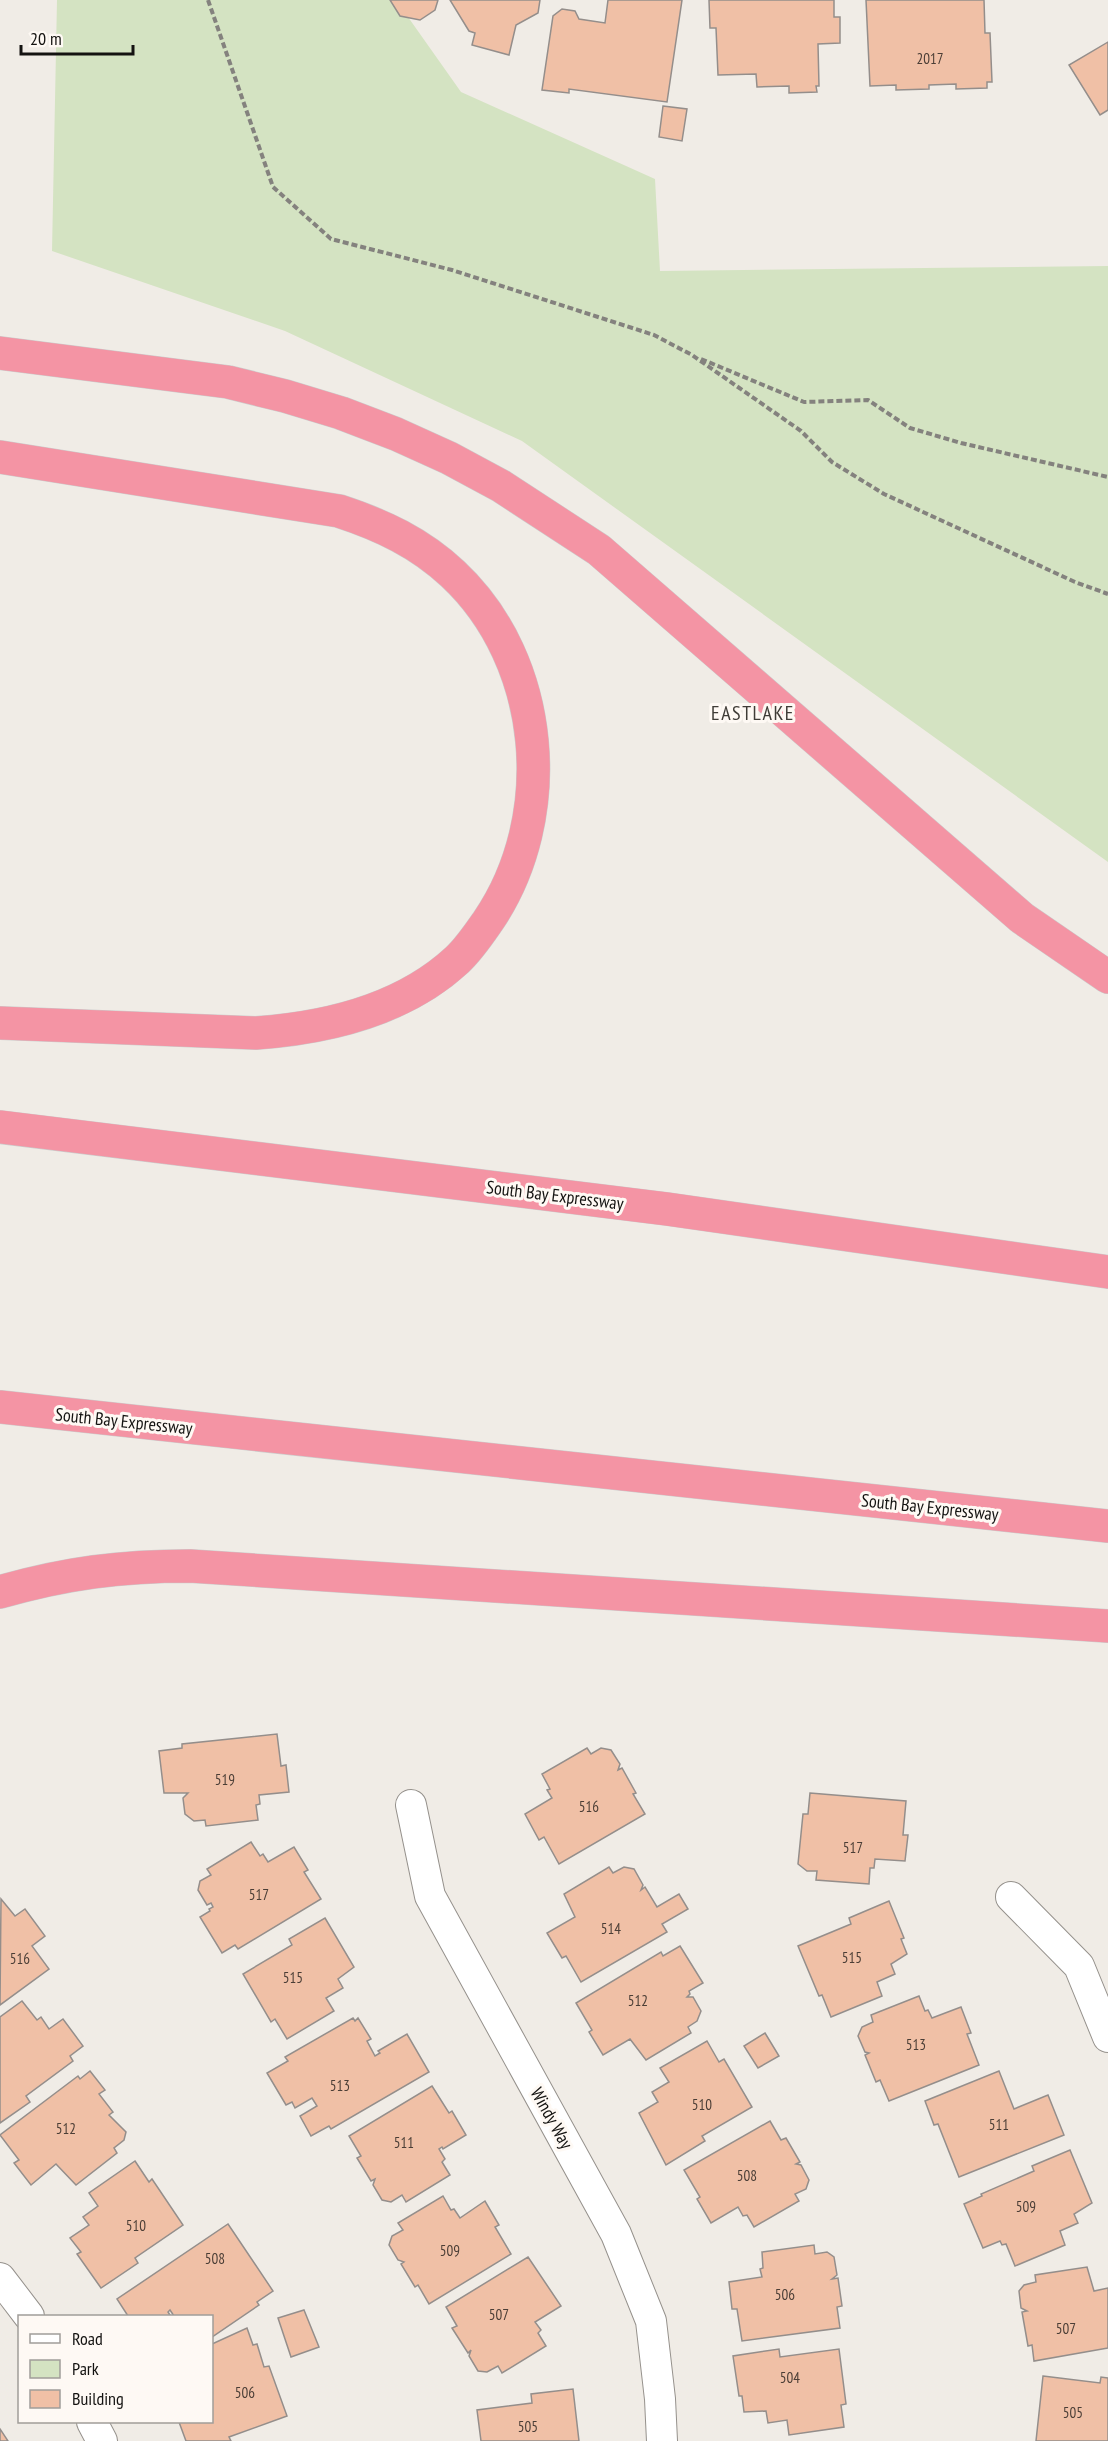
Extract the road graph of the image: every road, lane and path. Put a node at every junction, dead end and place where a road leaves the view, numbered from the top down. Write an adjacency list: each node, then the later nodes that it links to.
1 (208, 0): 3 (path)
2 (0, 353): 7 (highway)
3 (692, 355): 5 (path); 6 (path)
4 (0, 457): 8 (highway)
5 (1108, 477)
6 (1108, 594)
7 (1108, 977)
8 (0, 1023)
9 (0, 1127): 10 (highway, South Bay Expressway)
10 (1108, 1272)
11 (0, 1407): 12 (highway, South Bay Expressway)
12 (1108, 1526)
13 (0, 1592): 14 (highway)
14 (1108, 1626)
15 (411, 1805): 22 (street, Windy Way)
16 (1011, 1897): 17 (street)
17 (1108, 2037)
18 (0, 2278): 19 (street)
19 (28, 2315)
20 (93, 2423): 21 (street)
21 (102, 2441)
22 (662, 2441)

